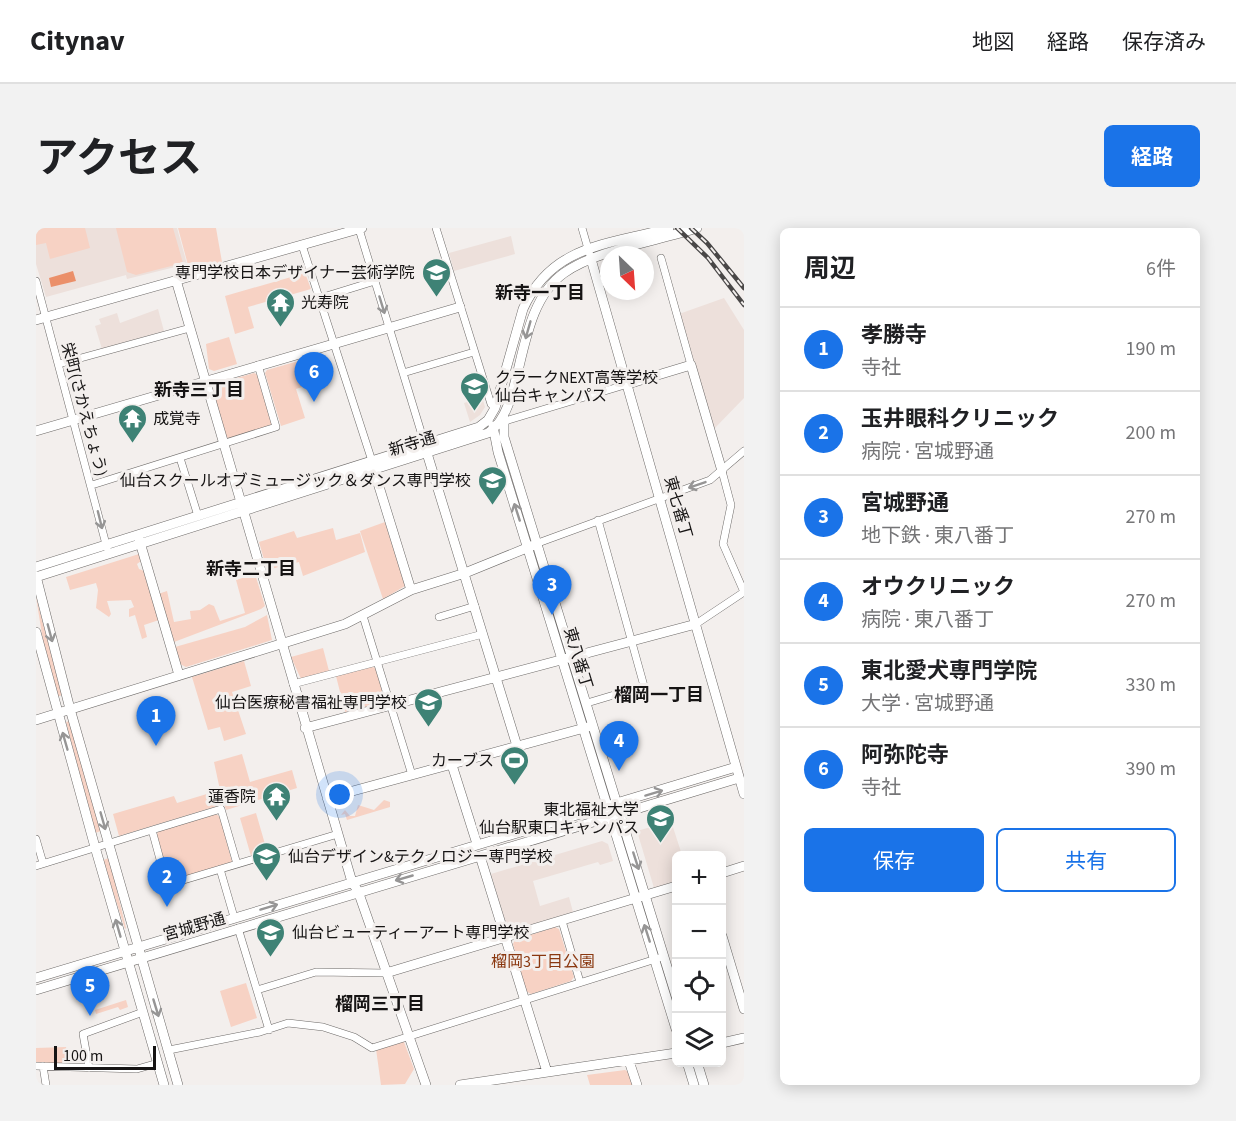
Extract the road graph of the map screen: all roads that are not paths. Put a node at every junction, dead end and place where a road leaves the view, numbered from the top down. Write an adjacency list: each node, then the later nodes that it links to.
1 (360, 228): 6 (street); 11 (street)
2 (436, 228): 13 (street)
3 (582, 228): 7 (street, 東七番丁)
4 (669, 228): 7 (street)
5 (697, 228): 7 (street)
6 (302, 246): 9 (street); 12 (street)
7 (590, 254): 26 (street, 東七番丁); 27 (street); 30 (street, one-way to 30)
8 (661, 258): 22 (street)
9 (176, 280): 14 (street); 17 (street)
10 (36, 281): 14 (street, 栄町(さかえちょう))
11 (375, 281): 12 (street); 16 (street, one-way to 16)
12 (320, 298): 18 (street)
13 (460, 307): 16 (street); 19 (street)
14 (47, 317): 15 (street); 20 (street, 栄町(さかえちょう))
15 (36, 320)
16 (389, 327): 18 (street); 23 (street)
17 (190, 328): 20 (street); 24 (street)
18 (335, 343): 21 (street); 39 (street)
19 (474, 352): 23 (street); 25 (street)
20 (59, 364): 29 (street, 栄町(さかえちょう))
21 (258, 365): 24 (street); 34 (street)
22 (691, 365): 26 (street); 40 (street)
23 (403, 373): 36 (street)
24 (205, 381): 29 (street); 34 (street)
25 (484, 382): 27 (street); 28 (street)
26 (628, 384): 30 (street); 42 (street, 東七番丁)
27 (501, 388): 28 (street)
28 (495, 408): 30 (street, 東八番丁); 31 (street)
29 (74, 420): 32 (street); 41 (street, 栄町(さかえちょう))
30 (499, 422): 31 (street); 33 (street, 新寺通); 35 (street, 東八番丁); 47 (street, 東八番丁)
31 (478, 427): 36 (street, 新寺通)
32 (36, 431)
33 (476, 438): 35 (street); 36 (street, 新寺通)
34 (223, 444): 38 (street); 43 (street)
35 (496, 448): 47 (street, 東八番丁, one-way to 35)
36 (426, 449): 39 (street, 新寺通); 50 (street)
37 (744, 451): 40 (street)
38 (180, 458): 41 (street); 44 (street)
39 (372, 466): 43 (street, 新寺通); 52 (street)
40 (722, 471): 42 (street, one-way to 42); 53 (street)
41 (92, 486): 48 (street, 栄町(さかえちょう), one-way to 48)
42 (661, 497): 45 (street); 57 (street, 東七番丁)
43 (242, 508): 44 (street, 新寺通); 46 (street, 新寺通); 61 (street)
44 (198, 516): 46 (street, 新寺通)
45 (598, 520): 47 (street); 60 (street)
46 (139, 539): 48 (street, 新寺通); 64 (street)
47 (533, 545): 50 (street); 62 (street, 東八番丁)
48 (108, 550): 49 (street, 新寺通); 51 (street, 新寺通)
49 (36, 567)
50 (465, 573): 52 (street); 54 (street)
51 (36, 577): 69 (street, one-way to 69)
52 (411, 590): 55 (street)
53 (744, 592): 57 (street)
54 (475, 606): 56 (street); 59 (street)
55 (363, 616): 61 (street); 63 (street)
56 (439, 617)
57 (696, 624): 60 (street); 76 (street, 東七番丁)
58 (36, 632): 70 (street)
59 (483, 634): 63 (street); 65 (street)
60 (632, 641): 62 (street); 67 (street)
61 (281, 644): 64 (street); 66 (street)
62 (568, 659): 65 (street); 67 (street, 東八番丁); 72 (street, 東八番丁)
63 (377, 662): 66 (street); 68 (street)
64 (179, 675): 69 (street)
65 (497, 678): 68 (street); 74 (street)
66 (293, 684): 73 (street)
67 (587, 703): 72 (street, 東八番丁)
68 (391, 705): 73 (street); 77 (street)
69 (70, 709): 70 (street); 86 (street, one-way to 86)
70 (57, 713): 71 (street); 88 (street, one-way to 70)
71 (36, 720)
72 (589, 727): 74 (street); 81 (street, 東八番丁)
73 (305, 728): 80 (street)
74 (518, 746): 75 (street)
75 (452, 765): 77 (street); 87 (street)
76 (736, 768): 78 (street, 東七番丁); 81 (street, 宮城野通, one-way to 76)
77 (412, 775): 80 (street)
78 (740, 778): 79 (street, 東七番丁); 82 (street, 宮城野通)
79 (744, 794)
80 (327, 798): 84 (street)
81 (613, 805): 82 (street, 東八番丁); 87 (street, 宮城野通)
82 (616, 815): 89 (street, 宮城野通); 98 (street, 東八番丁, one-way to 98); 99 (street, 東八番丁)
83 (152, 830): 86 (street); 90 (street); 93 (street)
84 (338, 834): 90 (street); 95 (street)
85 (36, 838): 91 (street)
86 (109, 843): 88 (street); 104 (street)
87 (477, 844): 95 (street, 宮城野通)
88 (95, 847): 91 (street); 106 (street, one-way to 88)
89 (480, 856): 97 (street, 宮城野通, one-way to 97); 103 (street)
90 (237, 864): 93 (street)
91 (40, 865)
92 (744, 866): 94 (street)
93 (220, 869): 100 (street)
94 (726, 872)
95 (352, 882): 97 (street); 100 (street, 宮城野通, one-way to 95)
96 (672, 887): 98 (street)
97 (358, 891): 102 (street, 宮城野通); 110 (street)
98 (646, 895): 99 (street); 108 (street, 東八番丁)
99 (636, 899): 101 (street); 108 (street, 東八番丁, one-way to 99)
100 (234, 917): 104 (street, 宮城野通)
101 (562, 921): 103 (street); 112 (street)
102 (238, 928): 107 (street, 宮城野通); 115 (street)
103 (505, 938): 110 (street); 116 (street)
104 (138, 947): 106 (street, 宮城野通); 107 (street)
105 (726, 949): 117 (street)
106 (125, 952): 109 (street); 111 (street, 宮城野通)
107 (141, 957): 109 (street, 宮城野通); 124 (street, one-way to 124)
108 (660, 958): 112 (street); 113 (street, 東八番丁); 119 (street, 東八番丁)
109 (128, 962): 114 (street, 宮城野通); 118 (street)
110 (386, 973): 115 (street); 121 (street)
111 (36, 978)
112 (580, 982): 116 (street)
113 (672, 986)
114 (36, 990)
115 (257, 990): 120 (street)
116 (524, 999): 121 (street); 132 (street)
117 (744, 1009)
118 (143, 1012): 127 (street); 131 (street)
119 (672, 1013)
120 (269, 1030): 121 (street); 124 (street)
121 (408, 1035): 137 (street)
122 (744, 1038): 123 (street)
123 (726, 1042)
124 (169, 1050): 136 (street)
125 (672, 1054): 126 (street)
126 (629, 1061): 132 (street); 139 (street)
127 (158, 1063): 131 (street); 135 (street)
128 (39, 1066): 131 (street); 134 (street)
129 (689, 1067): 140 (street)
130 (699, 1067): 141 (street)
131 (89, 1068)
132 (547, 1072): 133 (street)
133 (501, 1082): 138 (street)
134 (45, 1085)
135 (164, 1085)
136 (178, 1085)
137 (426, 1085)
138 (460, 1085)
139 (637, 1085)
140 (694, 1085)
141 (704, 1085)

